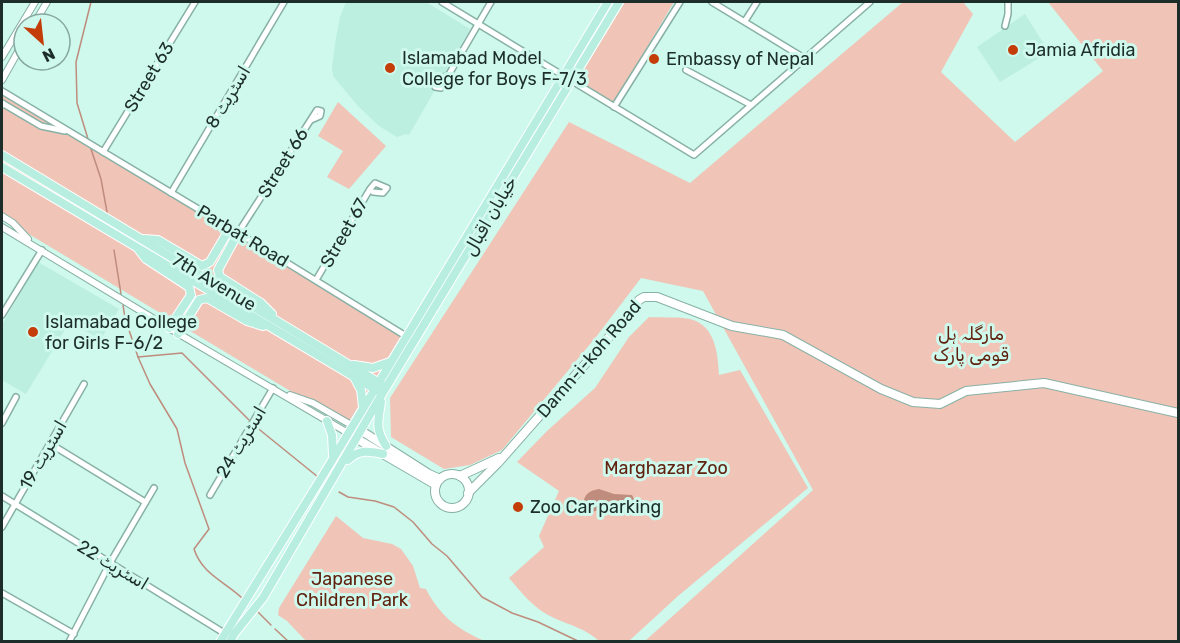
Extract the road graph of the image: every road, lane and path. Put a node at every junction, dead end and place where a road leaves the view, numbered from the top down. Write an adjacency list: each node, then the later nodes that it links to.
1 (34, 2): 16 (street)
2 (195, 2): 30 (street, Street 63)
3 (284, 2): 35 (street, اسٹریٹ 8)
4 (442, 2): 14 (street)
5 (491, 2): 14 (street)
6 (608, 2): 21 (main road, خیابان اقبال)
7 (619, 2): 23 (main road, خیابان اقبال)
8 (680, 2): 27 (street)
9 (712, 2): 13 (street)
10 (757, 2): 13 (street)
11 (867, 2): 17 (street)
12 (1008, 2): 15 (street)
13 (746, 21): 17 (street)
14 (478, 23): 20 (street); 21 (street)
15 (1005, 26)
16 (2, 57)
17 (804, 58): 26 (street)
18 (12, 62): 22 (street)
19 (686, 70): 26 (street)
20 (448, 76)
21 (562, 76): 23 (street); 47 (main road, خیابان اقبال)
22 (2, 80)
23 (572, 81): 27 (street); 48 (main road, خیابان اقبال)
24 (2, 91): 29 (street, Parbat Road)
25 (2, 104): 29 (street, Parbat Road)
26 (751, 105): 27 (street)
27 (614, 107)
28 (311, 120): 38 (street, Street 66)
29 (70, 132): 30 (street, Parbat Road)
30 (103, 152): 35 (street, Parbat Road)
31 (2, 155): 33 (main road)
32 (2, 167): 33 (main road)
33 (38, 183): 39 (main road, 7th Avenue)
34 (373, 192): 42 (street, Street 67)
35 (171, 193): 38 (street, Parbat Road)
36 (2, 216): 40 (street)
37 (2, 227): 40 (street)
38 (234, 231): 39 (main road); 42 (street, Parbat Road); 44 (main road)
39 (137, 242): 44 (main road, 7th Avenue); 45 (main road)
40 (32, 245): 41 (street)
41 (42, 250): 43 (street); 45 (street)
42 (316, 280): 47 (street, Parbat Road)
43 (2, 315)
44 (279, 327): 46 (main road); 50 (main road, 7th Avenue); 51 (main road, 7th Avenue)
45 (169, 328): 46 (street)
46 (178, 334): 53 (street)
47 (406, 336): 48 (street, Parbat Road); 49 (main road, خیابان اقبال)
48 (415, 342): 54 (main road, خیابان اقبال)
49 (390, 362): 50 (main road); 54 (main road, خیابان اقبال)
50 (348, 364): 54 (main road, 7th Avenue)
51 (352, 374): 54 (main road, 7th Avenue); 56 (main road)
52 (84, 384): 61 (street, اسٹریٹ 19)
53 (273, 388): 58 (street); 60 (street); 70 (street, اسٹریٹ 24)
54 (381, 388): 56 (main road, خیابان اقبال); 60 (main road, خیابان اقبال); 62 (main road)
55 (16, 397): 59 (street)
56 (363, 407): 60 (main road, خیابان اقبال)
57 (1179, 413): 63 (main road, Damn-i-koh Road)
58 (327, 421): 60 (street); 64 (main road)
59 (2, 423)
60 (354, 432): 62 (main road); 64 (main road, خیابان اقبال); 65 (main road, خیابان اقبال)
61 (49, 443): 72 (street); 73 (street, اسٹریٹ 19)
62 (385, 450): 65 (main road); 67 (main road)
63 (503, 456): 66 (main road); 69 (main road, Damn-i-koh Road)
64 (332, 461): 78 (main road, خیابان اقبال)
65 (342, 464): 80 (main road, خیابان اقبال)
66 (459, 476): 67 (main road); 69 (main road)
67 (438, 482): 69 (main road)
68 (154, 488): 72 (street)
69 (468, 493)
70 (210, 495)
71 (2, 496): 73 (street, اسٹریٹ 22)
72 (145, 502): 75 (street)
73 (14, 505): 74 (street, اسٹریٹ 19); 75 (street, اسٹریٹ 22)
74 (2, 527)
75 (111, 563): 77 (street); 78 (street, اسٹریٹ 22)
76 (2, 593): 77 (street)
77 (74, 634): 79 (street)
78 (222, 637)
79 (69, 642)
80 (230, 642)

